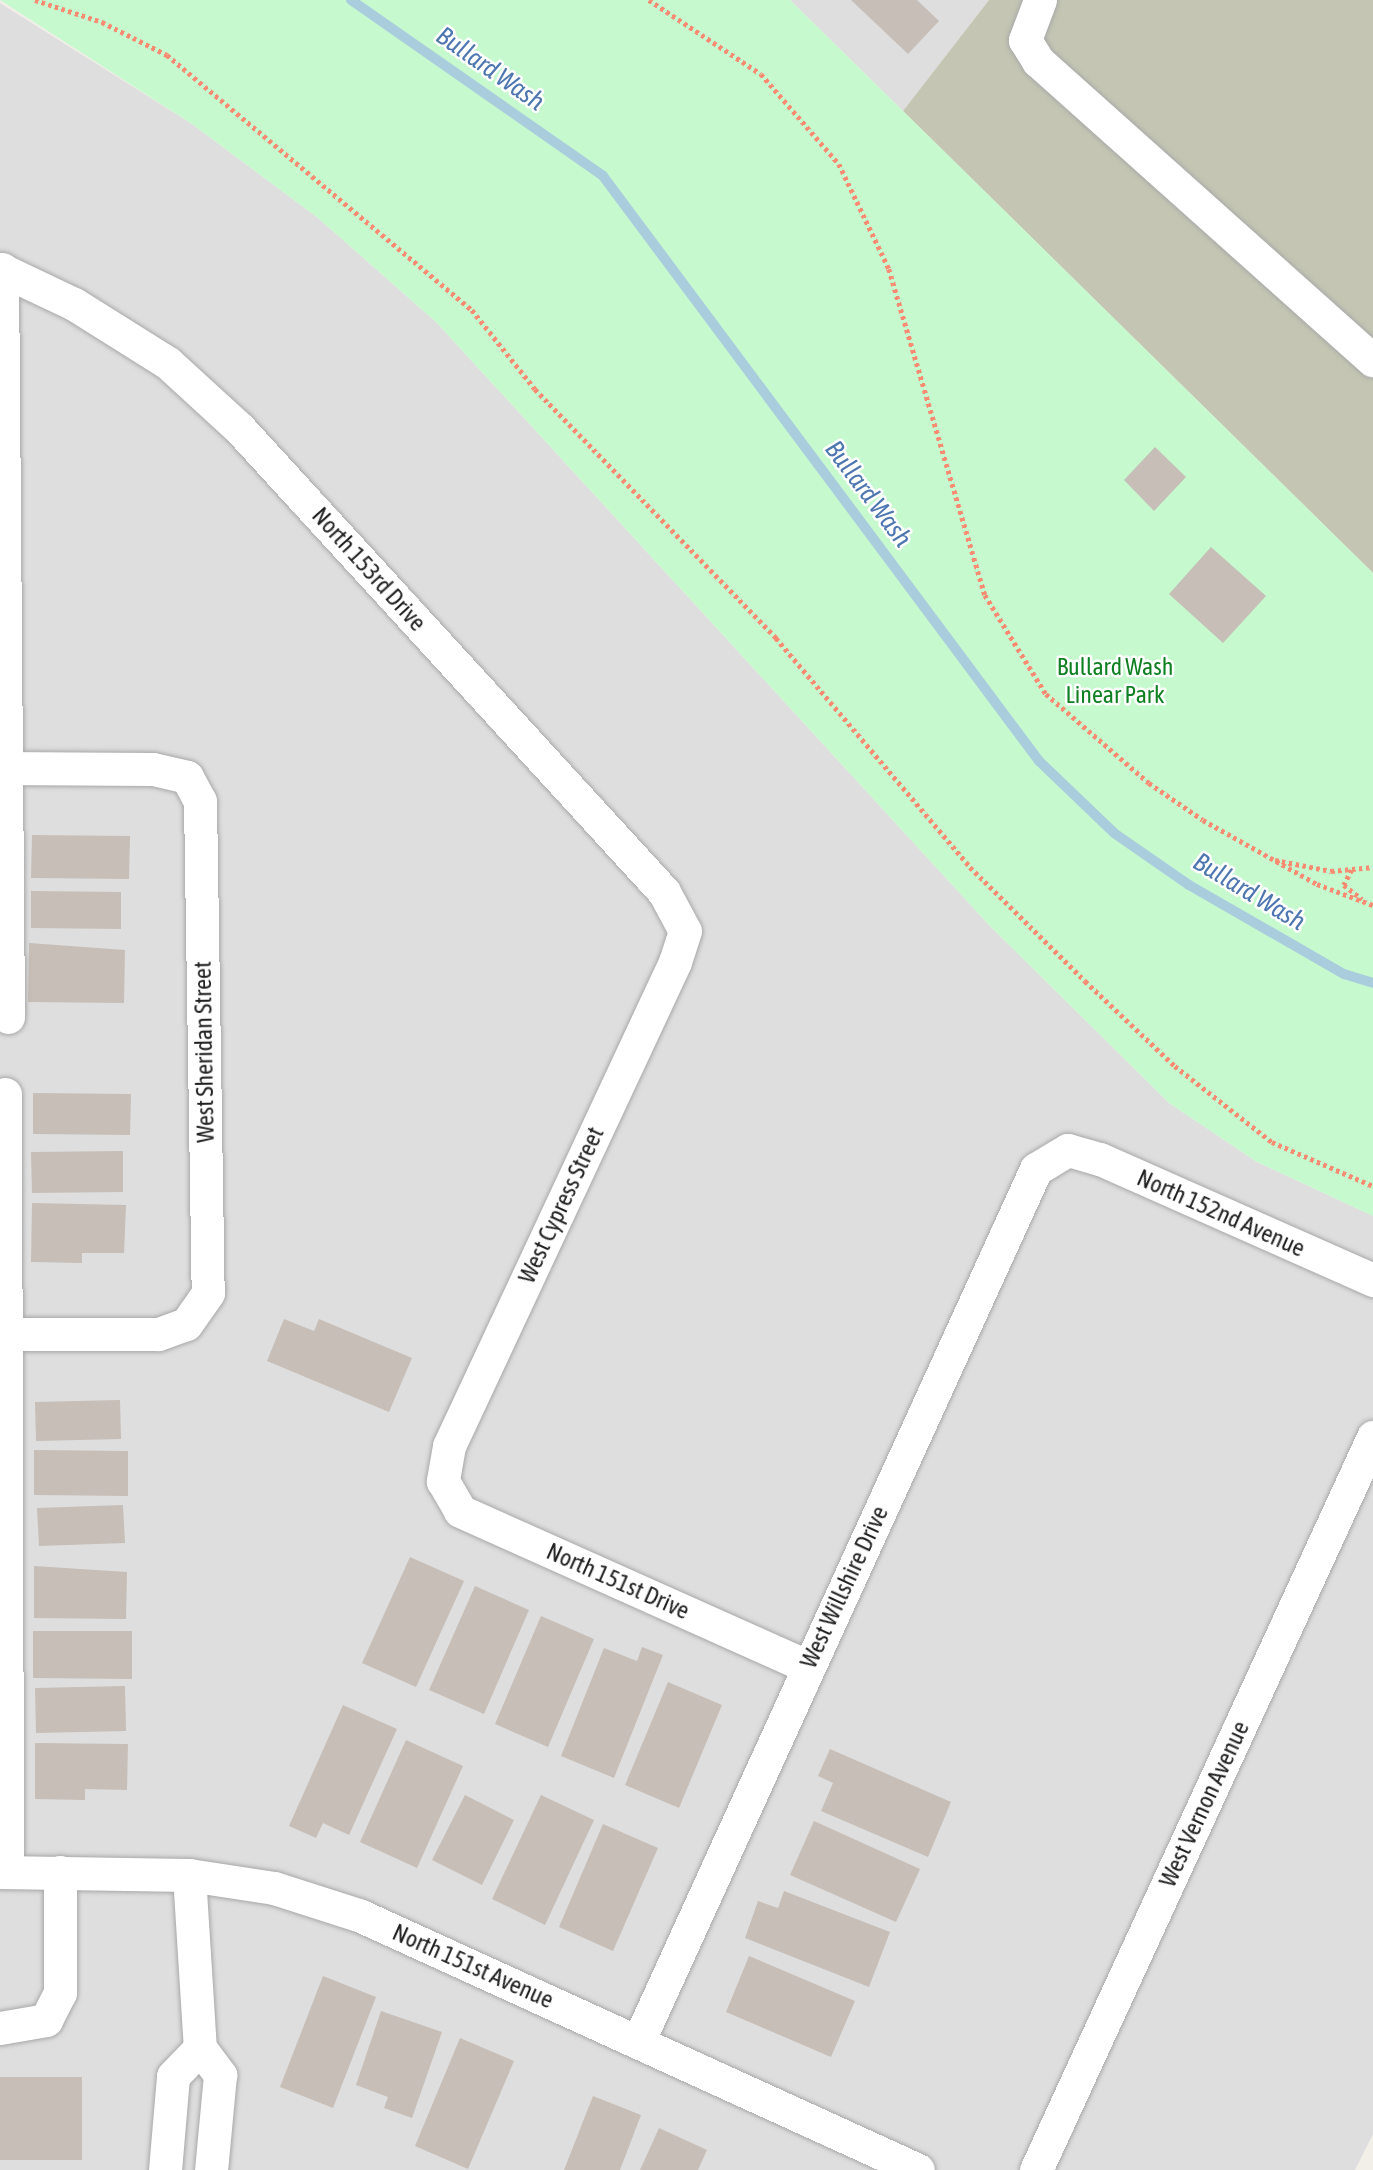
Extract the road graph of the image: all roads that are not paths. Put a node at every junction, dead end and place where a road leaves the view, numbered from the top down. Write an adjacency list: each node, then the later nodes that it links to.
1 (1041, 0): 3 (street)
2 (1, 269): 4 (street); 5 (street, North 153rd Drive)
3 (1373, 360)
4 (3, 768): 6 (street); 10 (street, West Sheridan Street)
5 (685, 931): 12 (street, West Cypress Street)
6 (8, 1017)
7 (5, 1094): 10 (street)
8 (1068, 1150): 9 (street, North 152nd Avenue); 13 (street, West Willshire Drive)
9 (1373, 1280)
10 (3, 1334): 14 (street)
11 (1373, 1437): 23 (street, West Vernon Avenue)
12 (443, 1481): 13 (street, North 151st Drive)
13 (807, 1666): 18 (street, West Willshire Drive)
14 (4, 1872): 15 (street, North 151st Avenue)
15 (60, 1872): 16 (street, North 151st Avenue); 17 (street)
16 (190, 1875): 18 (street, North 151st Avenue); 19 (street)
17 (0, 2028)
18 (639, 2040): 22 (street, North 151st Avenue)
19 (200, 2048): 20 (street); 21 (street)
20 (165, 2170)
21 (211, 2170)
22 (918, 2170)
23 (1036, 2170)

